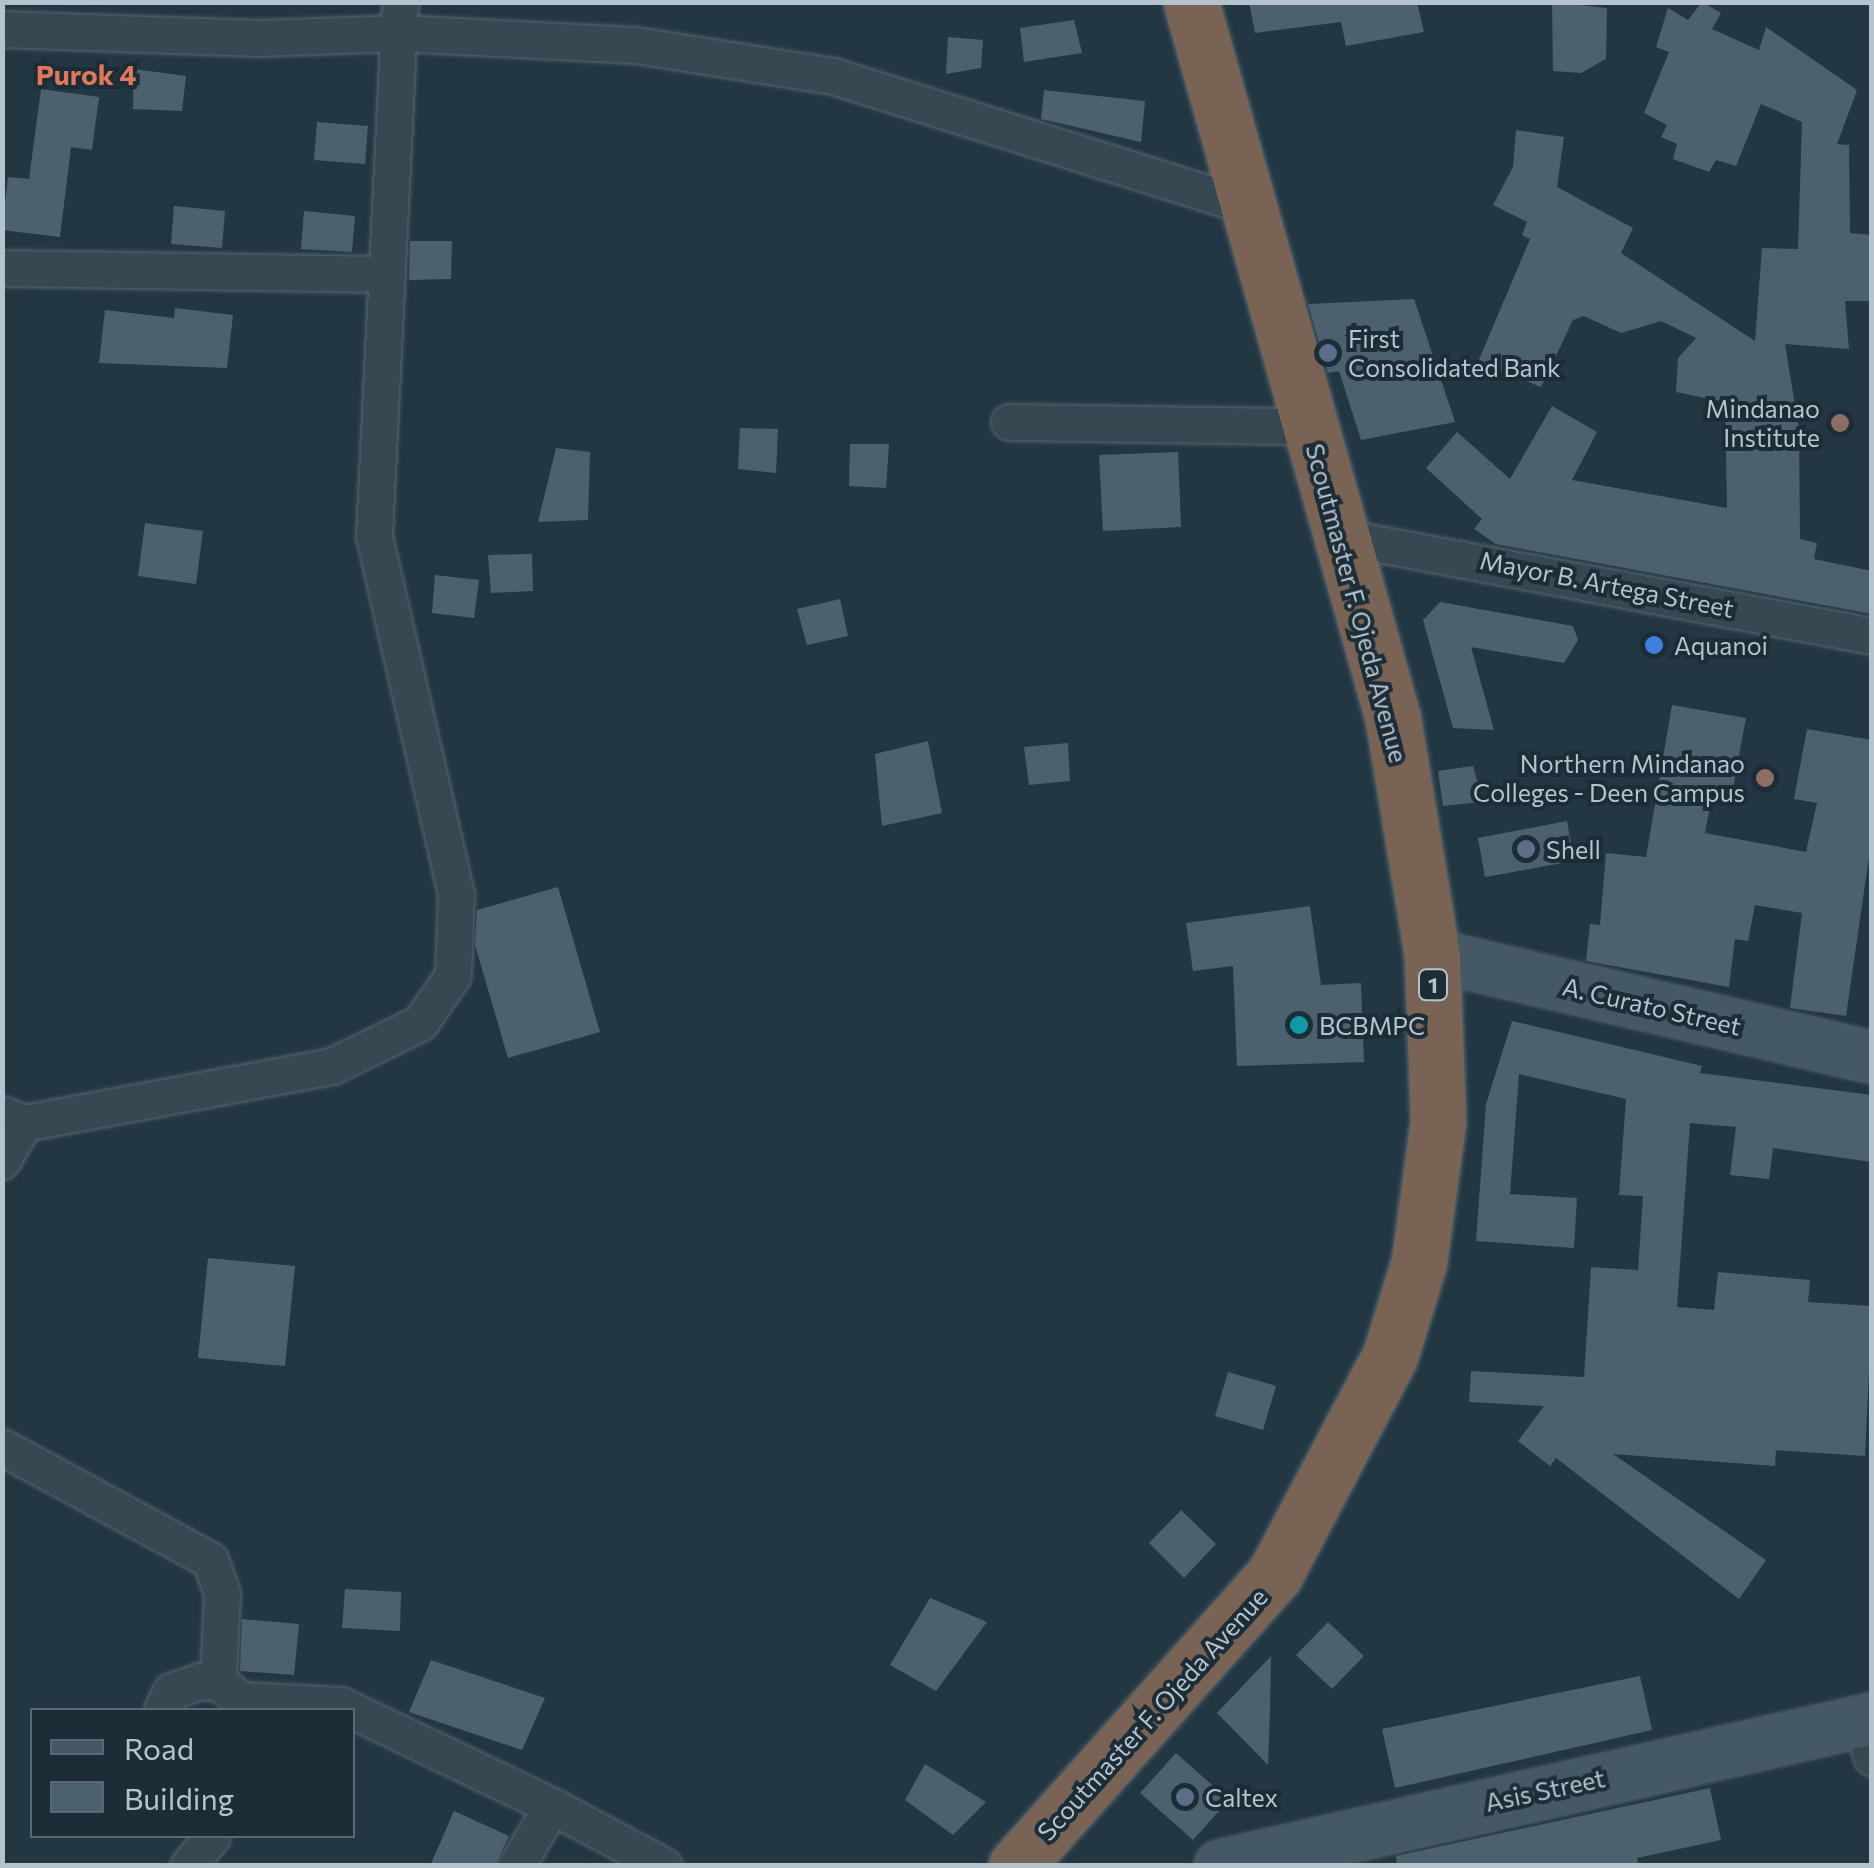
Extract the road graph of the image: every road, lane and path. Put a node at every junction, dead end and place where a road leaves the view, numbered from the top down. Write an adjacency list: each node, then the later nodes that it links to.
1 (1191, 2): 4 (highway, Scoutmaster F. Ojeda Avenue / 1)
2 (400, 18): 3 (street); 4 (street); 6 (street)
3 (2, 30)
4 (1251, 207): 8 (highway, Scoutmaster F. Ojeda Avenue / 1)
5 (2, 268): 6 (street)
6 (384, 274): 13 (street)
7 (1009, 422): 8 (street)
8 (1307, 426): 9 (highway, Scoutmaster F. Ojeda Avenue / 1)
9 (1341, 537): 10 (street, Mayor B. Artega Street); 11 (highway, Scoutmaster F. Ojeda Avenue / 1)
10 (1872, 636)
11 (1432, 955): 12 (main road, A. Curato Street); 26 (highway, Scoutmaster F. Ojeda Avenue / 1)
12 (1872, 1057)
13 (14, 1119): 14 (street)
14 (2, 1161)
15 (2, 1447): 16 (street)
16 (234, 1697): 17 (street); 18 (street)
17 (163, 1708)
18 (347, 1708)
19 (355, 1712): 21 (street)
20 (1868, 1733): 27 (main road, Asis Street)
21 (552, 1806): 24 (street); 25 (street)
22 (210, 1838): 23 (street)
23 (188, 1866)
24 (516, 1866)
25 (664, 1866)
26 (1016, 1866)
27 (1220, 1866)

